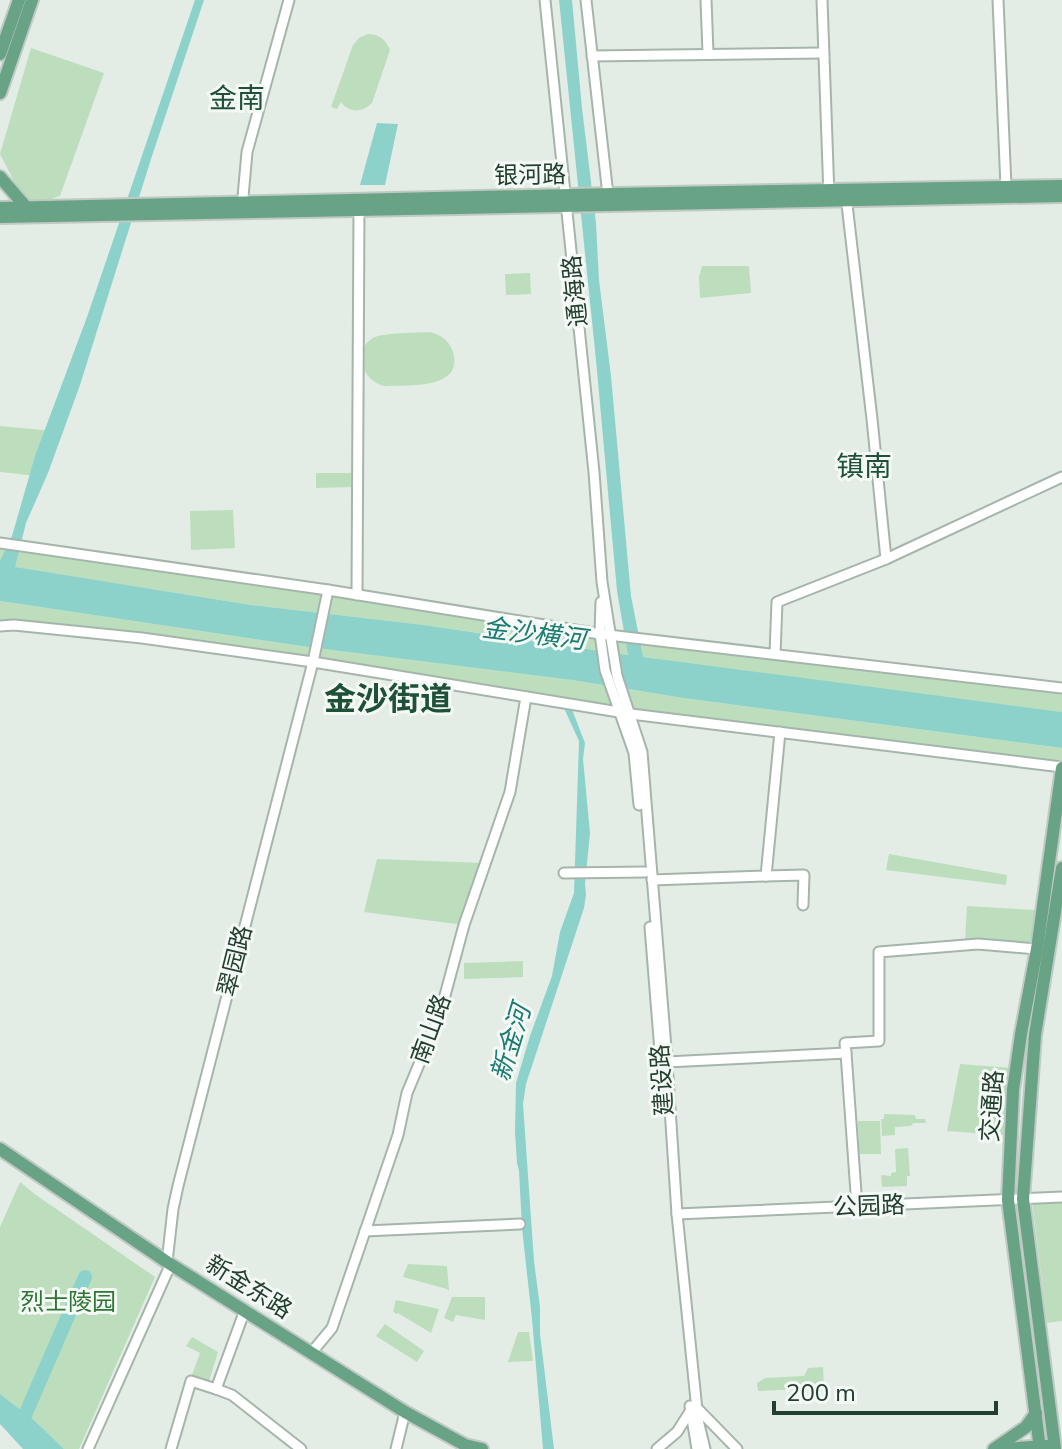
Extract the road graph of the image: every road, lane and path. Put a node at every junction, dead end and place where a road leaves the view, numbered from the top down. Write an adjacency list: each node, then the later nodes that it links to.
1 (19, 0): 11 (main road)
2 (32, 0): 13 (main road)
3 (289, 0): 24 (street)
4 (545, 0): 21 (street, 通海路)
5 (586, 0): 12 (street)
6 (706, 0): 9 (street)
7 (822, 0): 10 (street)
8 (998, 0): 16 (street)
9 (708, 53): 10 (street); 12 (street)
10 (823, 53): 17 (street)
11 (0, 54)
12 (592, 56): 20 (street)
13 (0, 93)
14 (0, 177): 23 (main road)
15 (1062, 186): 16 (main road, 银河路)
16 (1006, 187): 18 (main road, 银河路)
17 (829, 196): 18 (main road, 银河路); 20 (main road, 银河路)
18 (846, 196): 19 (main road, 银河路); 29 (street)
19 (1062, 196)
20 (612, 197): 21 (main road, 银河路)
21 (566, 200): 22 (main road, 银河路); 33 (street, 通海路)
22 (359, 205): 24 (main road, 银河路); 31 (street)
23 (26, 207): 24 (main road, 银河路); 25 (main road, 银河路)
24 (242, 207): 26 (main road, 银河路)
25 (0, 208)
26 (0, 217)
27 (1062, 477): 29 (street)
28 (0, 543): 30 (street)
29 (886, 559): 34 (street)
30 (328, 590): 31 (street); 35 (street, 翠园路)
31 (357, 595): 33 (street)
32 (0, 626): 35 (street)
33 (605, 634): 34 (street); 38 (street, 通海路)
34 (775, 654): 36 (street)
35 (313, 662): 37 (street); 58 (street, 翠园路)
36 (1062, 688)
37 (526, 697): 38 (street); 57 (street, 南山路)
38 (626, 713): 39 (street); 43 (street, 建设路)
39 (780, 732): 40 (street); 44 (street)
40 (1062, 768): 46 (main road, 交通路)
41 (1062, 868): 52 (main road, 交通路)
42 (568, 873): 43 (street)
43 (648, 876): 44 (street); 48 (street, 建设路); 62 (street, 建设路)
44 (766, 876): 45 (street)
45 (803, 905)
46 (1037, 949): 47 (street); 53 (main road, 交通路)
47 (846, 1053): 48 (street); 54 (street)
48 (667, 1062): 55 (street, 建设路)
49 (0, 1149): 58 (main road, 新金东路)
50 (0, 1156): 58 (main road, 新金东路)
51 (1062, 1197): 52 (street, 公园路)
52 (1023, 1199): 53 (street, 公园路); 65 (main road, 交通路)
53 (1008, 1200): 54 (street, 公园路); 63 (main road, 交通路)
54 (857, 1207): 55 (street, 公园路)
55 (677, 1214): 62 (street, 建设路)
56 (520, 1224): 57 (street)
57 (365, 1231): 60 (street, 南山路)
58 (168, 1265): 59 (main road, 新金东路); 67 (street, 翠园路)
59 (244, 1313): 60 (main road, 新金东路); 61 (street); 64 (main road, 新金东路)
60 (312, 1352): 64 (main road, 新金东路)
61 (216, 1389): 68 (street); 69 (street)
62 (694, 1409): 73 (street); 74 (street, 建设路); 75 (street, 建设路); 76 (street)
63 (1036, 1413): 66 (main road, 交通路); 77 (main road)
64 (404, 1416): 70 (street); 71 (main road, 新金东路); 72 (main road, 新金东路)
65 (1057, 1446): 66 (main road)
66 (1040, 1448): 78 (main road)
67 (88, 1449)
68 (171, 1449)
69 (301, 1449)
70 (396, 1449)
71 (461, 1449)
72 (482, 1449)
73 (657, 1449)
74 (697, 1449)
75 (705, 1449)
76 (737, 1449)
77 (994, 1449)
78 (1003, 1449)

